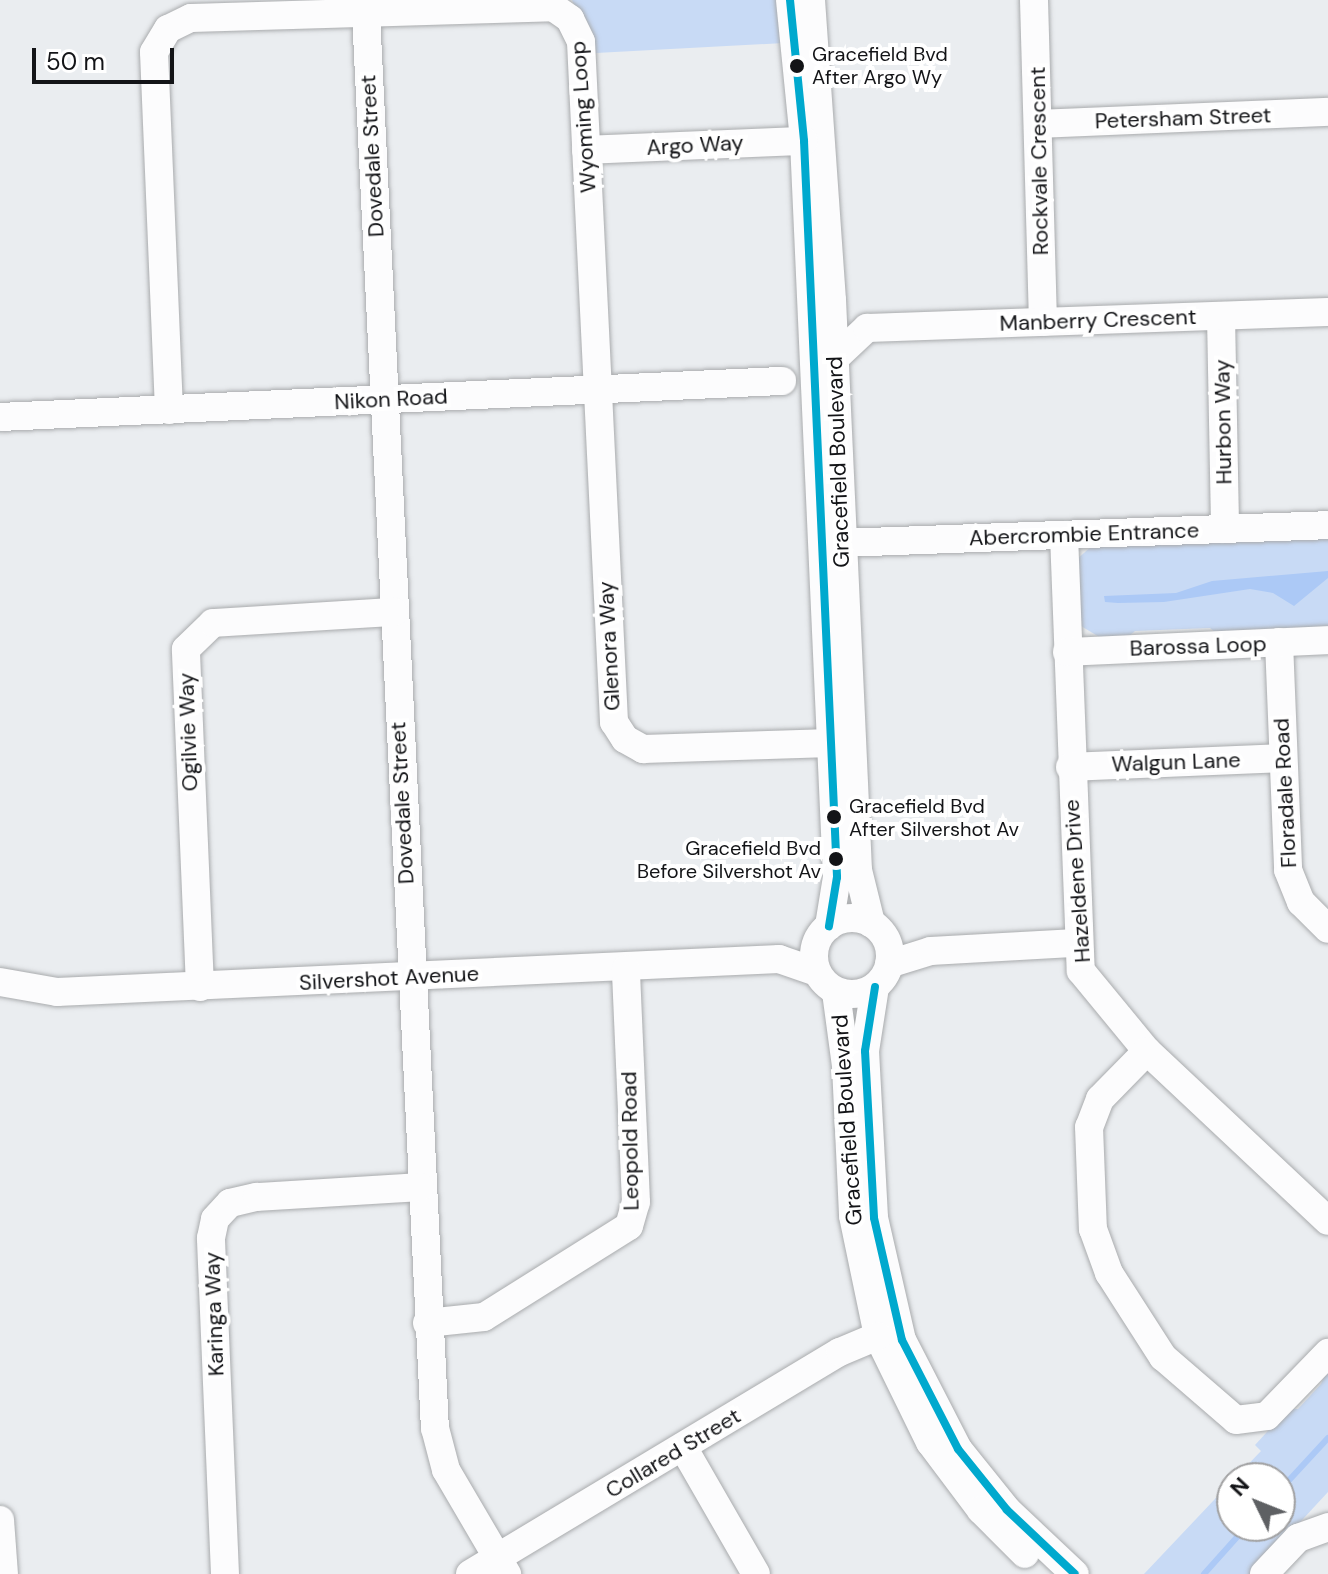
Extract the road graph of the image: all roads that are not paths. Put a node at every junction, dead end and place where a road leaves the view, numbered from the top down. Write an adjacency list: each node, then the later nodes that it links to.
1 (790, 0): 7 (street, Gracefield Boulevard)
2 (811, 0): 9 (street, Gracefield Boulevard)
3 (1034, 0): 6 (street, Rockvale Crescent)
4 (366, 14): 8 (street, Wyoming Loop); 17 (street, Dovedale Street); 19 (street, Wyoming Loop)
5 (1328, 112): 6 (street, Petersham Street)
6 (1039, 124): 12 (street, Rockvale Crescent)
7 (804, 141): 8 (street, Argo Way); 14 (street, Gracefield Boulevard)
8 (586, 150): 16 (street, Wyoming Loop)
9 (832, 300): 13 (street); 14 (street, Gracefield Boulevard)
10 (1328, 312): 11 (street, Manberry Crescent)
11 (1221, 316): 12 (street, Manberry Crescent); 22 (street, Hurbon Way)
12 (1043, 322): 13 (street, Manberry Crescent)
13 (867, 328): 14 (street)
14 (822, 355): 15 (street); 18 (street, Gracefield Boulevard); 24 (street, Gracefield Boulevard)
15 (782, 381): 16 (street, Nikon Road); 18 (street)
16 (595, 389): 17 (street, Nikon Road); 29 (street, Glenora Way)
17 (383, 399): 19 (street, Nikon Road); 25 (street, Dovedale Street)
18 (814, 401): 29 (street, Gracefield Boulevard)
19 (169, 410): 20 (street, Nikon Road)
20 (0, 417)
21 (1328, 525): 22 (street, Abercrombie Entrance)
22 (1225, 529): 23 (street, Abercrombie Entrance)
23 (1064, 535): 24 (street, Abercrombie Entrance); 28 (street, Hazeldene Drive)
24 (841, 543): 35 (street, Gracefield Boulevard)
25 (394, 612): 38 (street, Dovedale Street); 41 (street, Ogilvie Way)
26 (1328, 640): 27 (street, Barossa Loop)
27 (1279, 642): 28 (street, Barossa Loop); 30 (street, Floradale Road)
28 (1067, 652): 31 (street, Hazeldene Drive)
29 (831, 743): 33 (street, Gracefield Boulevard)
30 (1283, 758): 31 (street, Walgun Lane); 32 (street, Floradale Road)
31 (1070, 767): 34 (street, Hazeldene Drive)
32 (1328, 929)
33 (824, 932): 35 (street); 36 (street, Silvershot Avenue); 40 (street, Gracefield Boulevard)
34 (1076, 943): 35 (street); 42 (street, Hazeldene Drive)
35 (880, 953): 40 (street); 57 (street, Gracefield Boulevard)
36 (779, 959): 37 (street, Silvershot Avenue); 40 (street, Silvershot Avenue)
37 (626, 969): 38 (street, Silvershot Avenue); 45 (street, Leopold Road)
38 (412, 976): 41 (street, Silvershot Avenue); 43 (street, Dovedale Street)
39 (0, 982): 41 (street, Silvershot Avenue)
40 (826, 982): 46 (street, Gracefield Boulevard)
41 (200, 987)
42 (1147, 1051): 44 (street, Hazeldene Drive); 47 (street)
43 (420, 1187): 45 (street, Dovedale Street); 53 (street, Karinga Way)
44 (1328, 1221)
45 (427, 1323): 51 (street, Dovedale Street)
46 (878, 1336): 48 (street, Collared Street); 56 (street, Gracefield Boulevard)
47 (1328, 1353)
48 (683, 1447): 51 (street, Collared Street); 55 (street)
49 (0, 1520): 52 (street)
50 (1328, 1527): 58 (street)
51 (502, 1566): 54 (street, Collared Street)
52 (4, 1574)
53 (225, 1574)
54 (470, 1574)
55 (756, 1574)
56 (1046, 1574)
57 (1075, 1574)
58 (1264, 1574)

